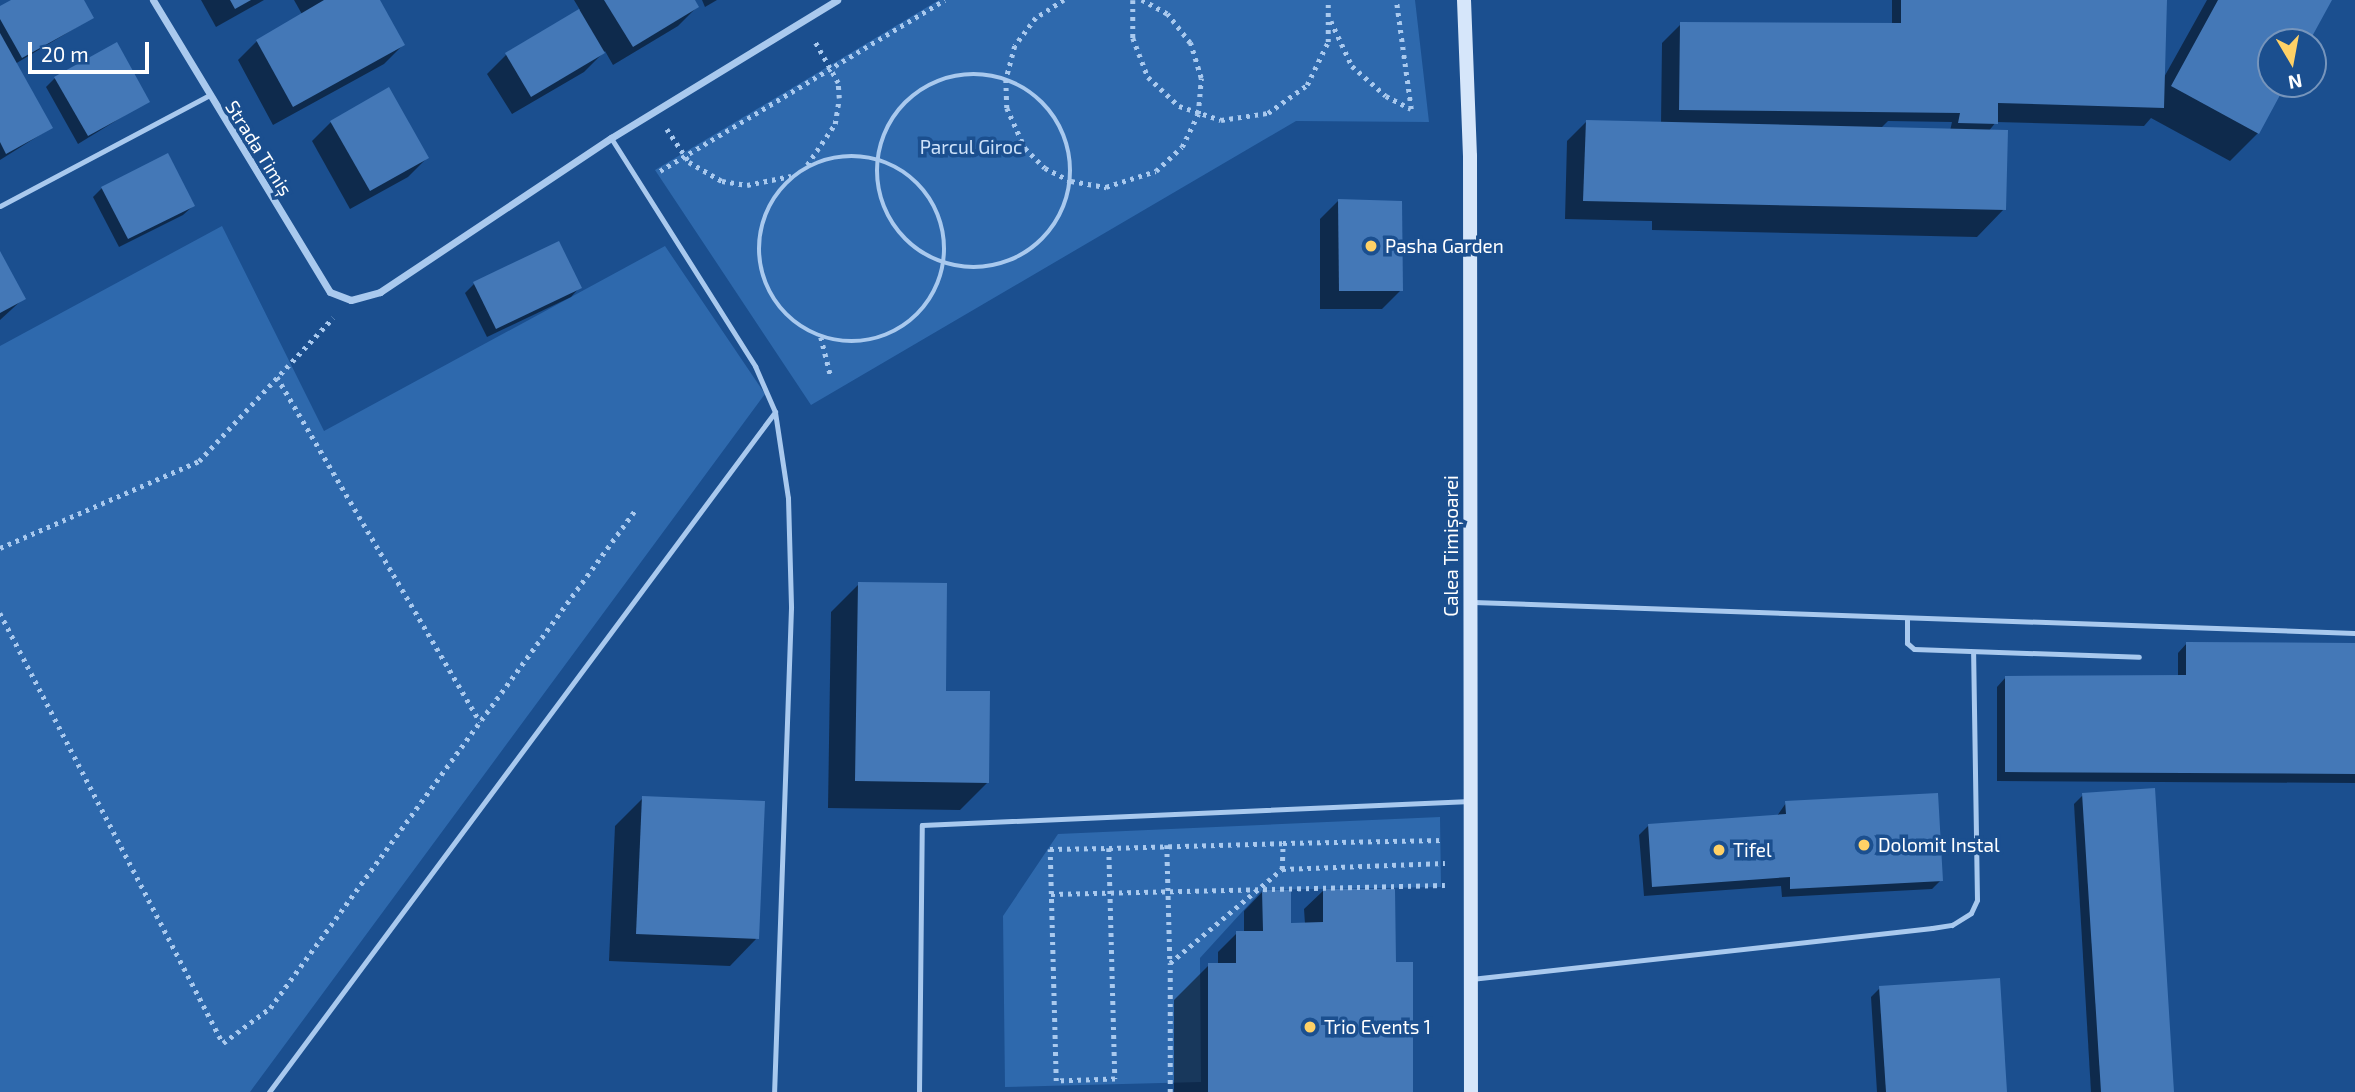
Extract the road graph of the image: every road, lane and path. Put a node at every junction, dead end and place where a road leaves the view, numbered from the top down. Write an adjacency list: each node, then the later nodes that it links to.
1 (153, 0): 14 (street, Strada Timiș)
2 (837, 0): 11 (street)
3 (945, 0): 12 (path)
4 (1064, 0): 13 (path)
5 (1133, 0): 16 (path)
6 (1142, 0): 16 (path)
7 (1330, 0): 10 (path)
8 (1396, 0): 10 (path)
9 (1464, 0): 32 (main road, Calea Timișoarei)
10 (1331, 19): 16 (path)
11 (802, 20): 12 (path); 15 (street)
12 (831, 68): 18 (path); 21 (path)
13 (1006, 79): 19 (path); 22 (path); 22 (path)
14 (208, 96): 23 (lane); 25 (street, Strada Timiș)
15 (655, 110): 17 (street); 18 (path)
16 (1198, 114): 22 (path)
17 (611, 138): 25 (street); 29 (lane)
18 (685, 156): 20 (path); 21 (path)
19 (878, 160): 21 (path); 24 (path); 24 (path)
20 (660, 171)
21 (797, 174): 26 (path)
22 (1071, 181): 24 (path)
23 (0, 206)
24 (944, 263): 26 (path)
25 (351, 300): 27 (path)
26 (821, 337): 28 (path)
27 (277, 377): 31 (path); 38 (path)
28 (831, 377)
29 (775, 412): 54 (lane); 55 (lane)
30 (636, 509): 38 (path)
31 (0, 548)
32 (1470, 601): 34 (lane); 39 (main road, Calea Timișoarei)
33 (0, 613): 38 (path)
34 (1907, 618): 35 (lane); 36 (lane)
35 (2355, 633)
36 (1973, 652): 37 (lane); 53 (lane)
37 (2139, 657)
38 (480, 722)
39 (1470, 801): 40 (lane); 41 (main road, Calea Timișoarei)
40 (1167, 814): 43 (path); 56 (lane)
41 (1470, 839): 42 (path); 45 (main road, Calea Timișoarei)
42 (1283, 844): 43 (path); 46 (path)
43 (1167, 846): 44 (path); 49 (path)
44 (1110, 848): 50 (path); 51 (path)
45 (1470, 863): 46 (path); 47 (main road, Calea Timișoarei)
46 (1282, 869): 48 (path)
47 (1470, 884): 48 (path); 53 (main road, Calea Timișoarei)
48 (1259, 889): 49 (path); 52 (path)
49 (1168, 891): 50 (path); 52 (path)
50 (1110, 893): 51 (path); 51 (path)
51 (1051, 894)
52 (1170, 963): 57 (path)
53 (1471, 979): 58 (main road, Calea Timișoarei)
54 (269, 1092)
55 (774, 1092)
56 (919, 1092)
57 (1170, 1092)
58 (1471, 1092)

